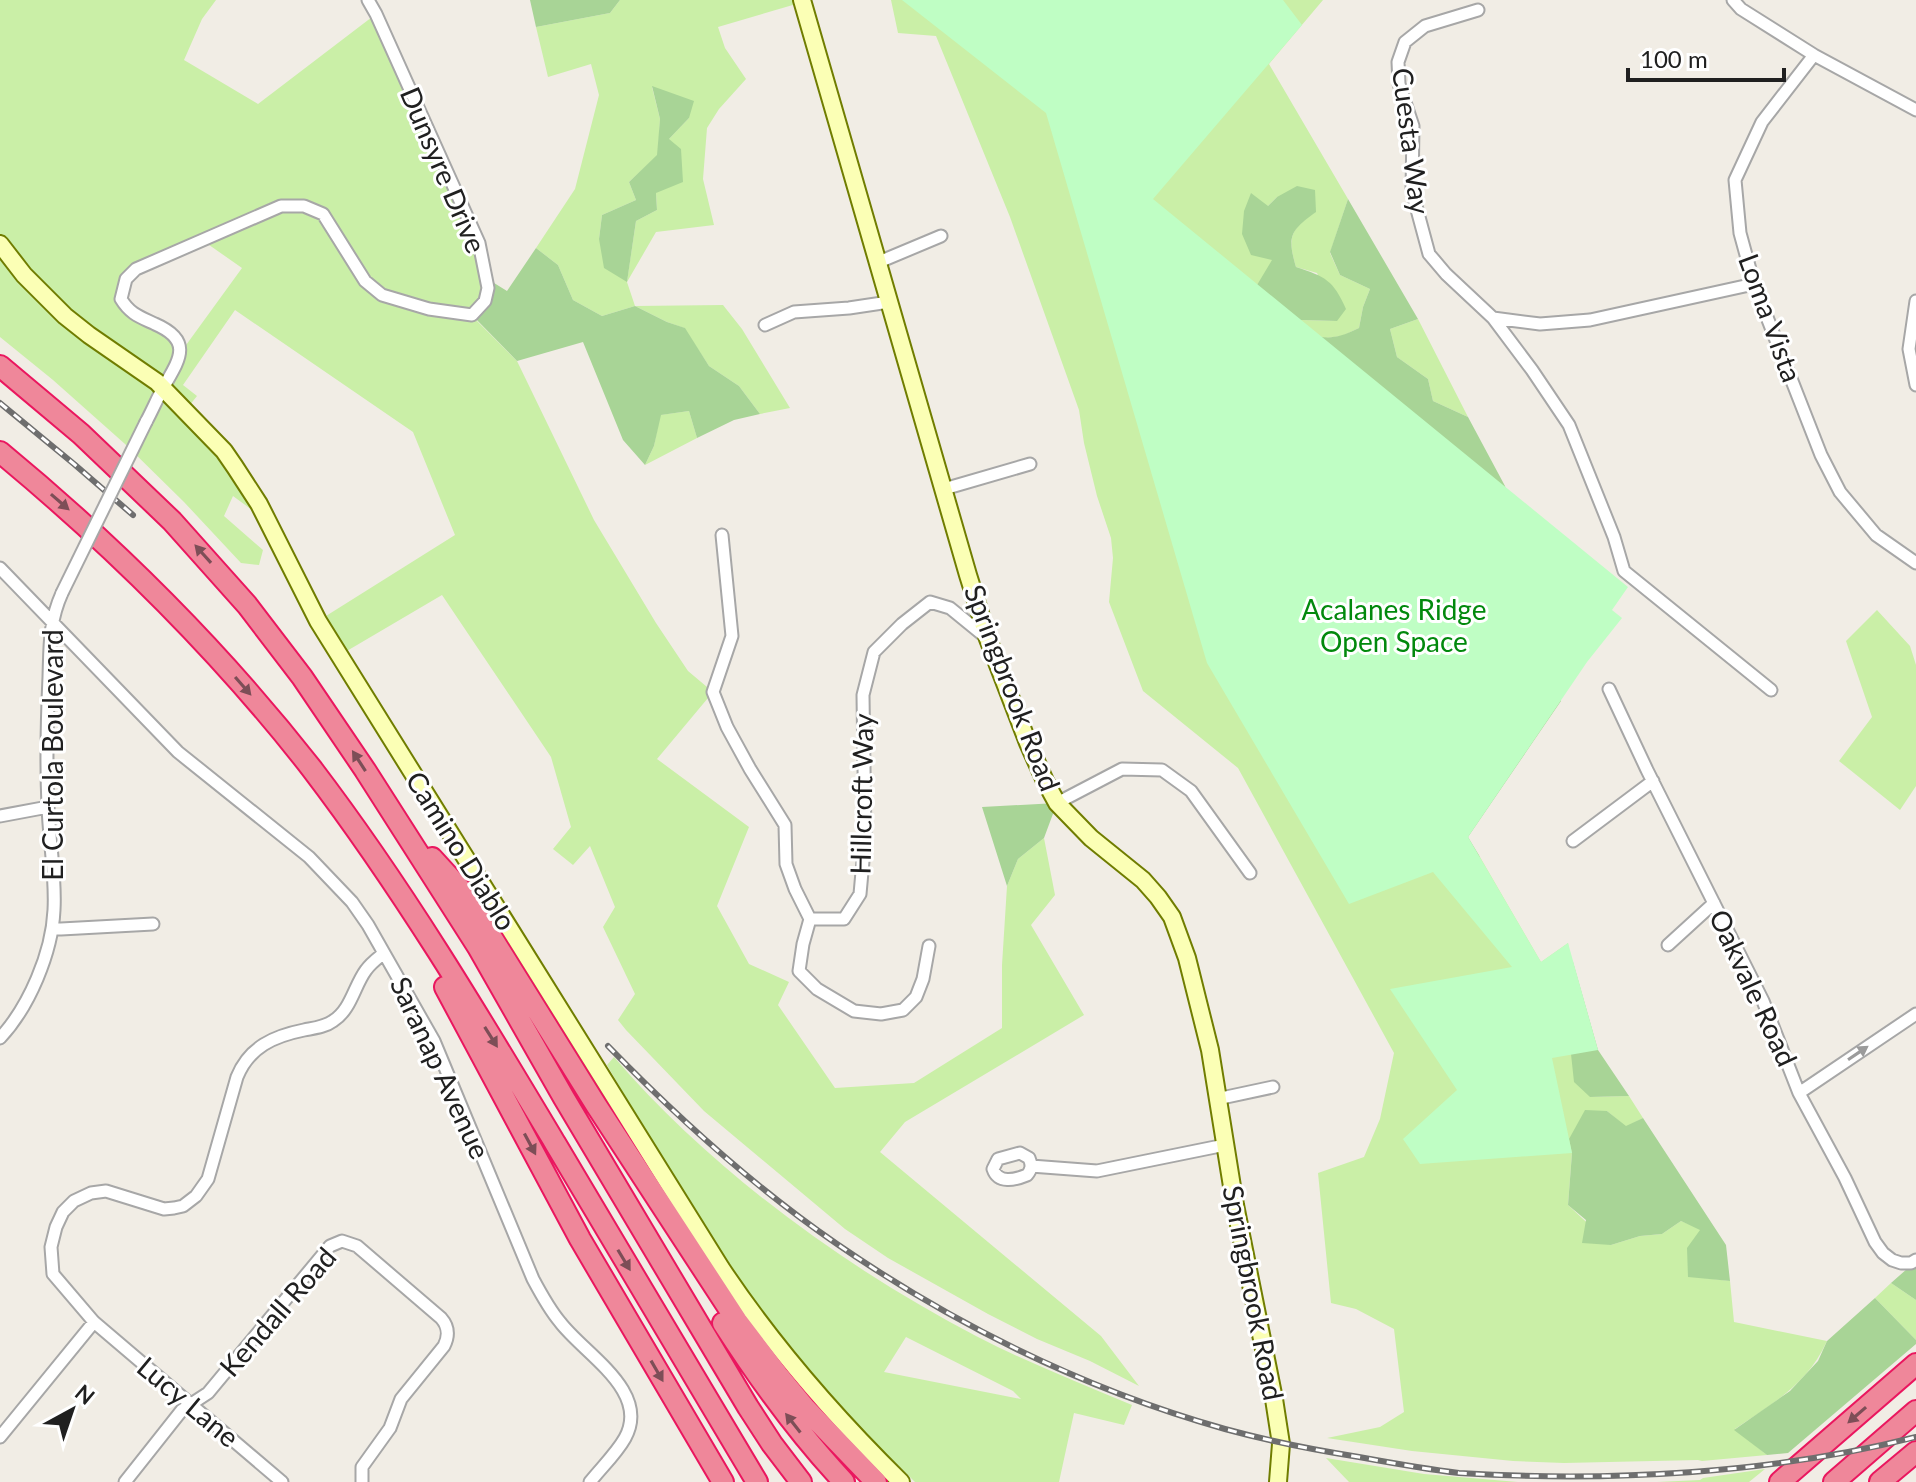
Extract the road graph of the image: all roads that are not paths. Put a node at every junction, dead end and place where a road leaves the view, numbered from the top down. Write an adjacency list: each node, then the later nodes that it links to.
1 (368, 0): 17 (street, Dunsyre Drive)
2 (802, 0): 9 (street, Springbrook Road)
3 (1733, 0): 5 (street)
4 (1478, 10): 13 (street, Cuesta Way)
5 (1814, 55): 6 (street); 10 (street, Loma Vista)
6 (1916, 110)
7 (941, 236): 9 (street)
8 (0, 244): 17 (street, Camino Diablo)
9 (879, 262): 12 (street, Springbrook Road)
10 (1754, 284): 13 (street); 22 (street, Loma Vista)
11 (1916, 301): 16 (street)
12 (889, 302): 14 (street); 20 (street, Springbrook Road)
13 (1493, 318): 27 (street)
14 (765, 325)
15 (0, 366): 32 (highway, one-way to 15)
16 (1916, 385)
17 (163, 388): 24 (street, El Curtola Boulevard, bridge); 69 (street, Camino Diablo)
18 (0, 452): 35 (highway, one-way to 35)
19 (1030, 464): 20 (street)
20 (944, 489): 25 (street, Springbrook Road)
21 (722, 535): 37 (street)
22 (1916, 563)
23 (0, 568): 24 (street, Saranap Avenue)
24 (51, 620): 30 (street, El Curtola Boulevard); 43 (street, Saranap Avenue)
25 (988, 639): 29 (street, Springbrook Road); 37 (street, Hillcroft Way)
26 (1609, 689): 28 (street, Oakvale Road)
27 (1771, 690)
28 (1653, 781): 33 (street); 36 (street, Oakvale Road)
29 (1057, 803): 34 (street); 48 (street, Springbrook Road)
30 (48, 807): 31 (street); 39 (street, El Curtola Boulevard)
31 (0, 816)
32 (402, 827): 42 (highway); 68 (highway)
33 (1573, 841)
34 (1250, 873)
35 (389, 877): 57 (highway, one-way to 57); 65 (highway, one-way to 65)
36 (1714, 903): 40 (street); 47 (street, Oakvale Road)
37 (810, 919): 41 (street)
38 (153, 924): 39 (street)
39 (52, 928): 45 (street, El Curtola Boulevard)
40 (1668, 945)
41 (929, 946)
42 (478, 947): 66 (highway); 67 (highway, one-way to 42)
43 (384, 953): 52 (street, Lucy Lane); 62 (street, Saranap Avenue)
44 (1916, 1014): 47 (street, one-way to 44)
45 (0, 1038)
46 (1273, 1087): 48 (street)
47 (1799, 1093): 51 (street, Oakvale Road)
48 (1217, 1099): 49 (street, Springbrook Road)
49 (1225, 1145): 50 (street); 70 (street, Springbrook Road)
50 (1031, 1166)
51 (1916, 1260)
52 (94, 1322): 54 (street, Lucy Lane); 56 (street)
53 (1916, 1364): 71 (highway, one-way to 71)
54 (191, 1405): 59 (street); 60 (street, Lucy Lane); 61 (street, Kendall Road)
55 (1916, 1411): 72 (highway)
56 (0, 1437)
57 (698, 1440): 63 (highway); 64 (highway)
58 (1916, 1452): 73 (highway)
59 (125, 1482)
60 (282, 1482)
61 (362, 1482)
62 (590, 1482)
63 (711, 1482)
64 (723, 1482)
65 (757, 1482)
66 (801, 1482)
67 (844, 1482)
68 (876, 1482)
69 (901, 1482)
70 (1278, 1482)
71 (1780, 1482)
72 (1834, 1482)
73 (1880, 1482)

